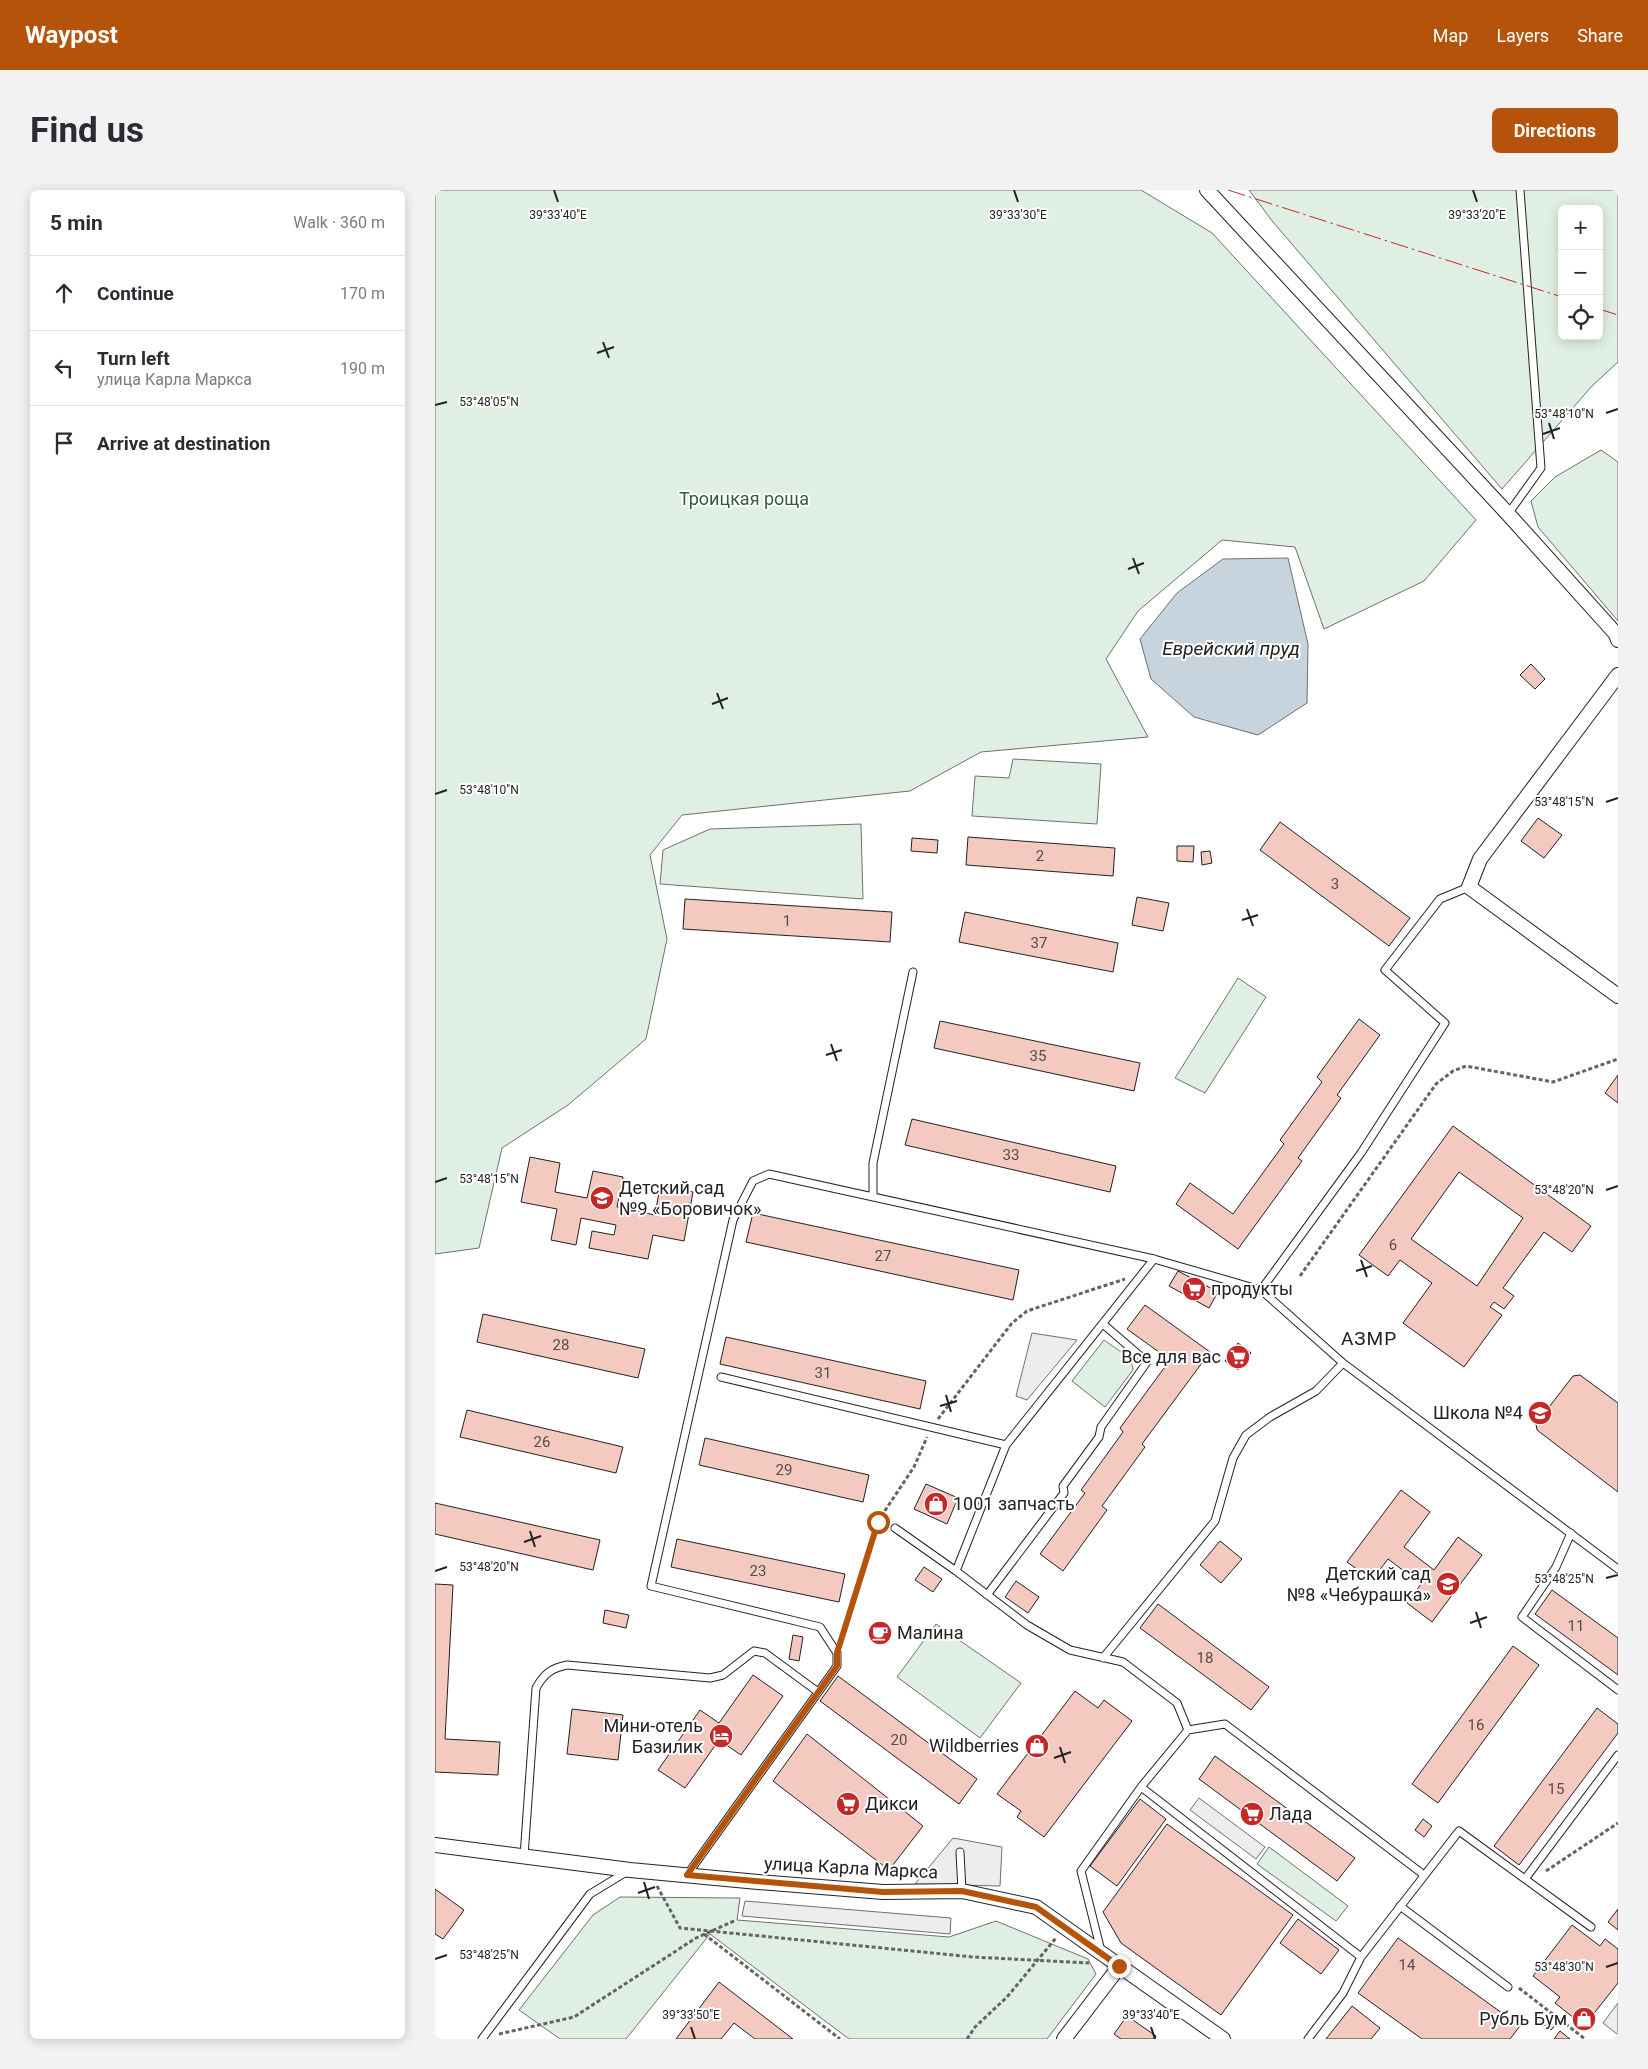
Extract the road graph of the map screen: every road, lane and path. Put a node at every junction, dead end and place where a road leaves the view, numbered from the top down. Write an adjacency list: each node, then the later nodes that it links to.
1 (1207, 190): 3 (street)
2 (1520, 190): 3 (lane)
3 (1508, 514): 4 (street)
4 (1618, 640)
5 (1618, 675): 6 (street)
6 (1469, 887): 8 (street); 14 (lane)
7 (913, 972): 10 (lane)
8 (1618, 996)
9 (1618, 1059): 13 (path)
10 (873, 1197): 11 (lane); 25 (lane)
11 (1155, 1259): 12 (lane); 14 (lane)
12 (1144, 1272): 15 (lane); 18 (path)
13 (1301, 1276)
14 (1261, 1290): 16 (lane)
15 (1103, 1324): 19 (lane); 24 (lane)
16 (1343, 1363): 21 (lane); 26 (lane)
17 (721, 1377): 18 (lane)
18 (931, 1427): 19 (lane); 25 (path)
19 (1006, 1445): 23 (lane)
20 (895, 1528): 23 (lane)
21 (1571, 1533): 22 (lane); 27 (lane)
22 (1618, 1569)
23 (956, 1571): 24 (lane)
24 (987, 1595): 26 (lane)
25 (837, 1653): 28 (lane)
26 (1103, 1658): 29 (lane)
27 (1618, 1690)
28 (818, 1692): 35 (lane); 38 (lane)
29 (1188, 1730): 31 (lane); 39 (lane)
30 (1618, 1755): 40 (lane)
31 (1141, 1786): 48 (lane); 49 (lane)
32 (1618, 1823): 40 (path)
33 (435, 1845): 35 (street, улица Карла Маркса)
34 (960, 1852): 41 (lane)
35 (524, 1856): 36 (street, улица Карла Маркса)
36 (630, 1870): 37 (street, улица Карла Маркса); 53 (lane)
37 (649, 1872): 38 (street, улица Карла Маркса); 46 (path)
38 (687, 1875): 41 (street, улица Карла Маркса)
39 (1424, 1875): 40 (lane); 42 (lane)
40 (1527, 1881): 44 (lane)
41 (962, 1891): 45 (street, улица Карла Маркса)
42 (1400, 1906): 49 (lane); 52 (lane)
43 (737, 1920): 46 (path)
44 (1591, 1927)
45 (1065, 1928): 48 (street, улица Карла Маркса); 50 (path)
46 (710, 1931): 47 (path); 50 (path)
47 (703, 1934): 53 (path); 54 (path)
48 (1103, 1956): 51 (street, улица Карла Маркса)
49 (1361, 1957): 58 (lane)
50 (1036, 1962): 51 (path); 55 (path)
51 (1117, 1965): 56 (street); 57 (street, улица Карла Маркса)
52 (1508, 1987): 59 (path)
53 (483, 2038)
54 (840, 2039)
55 (967, 2039)
56 (1064, 2039)
57 (1223, 2039)
58 (1308, 2039)
59 (1585, 2039)

